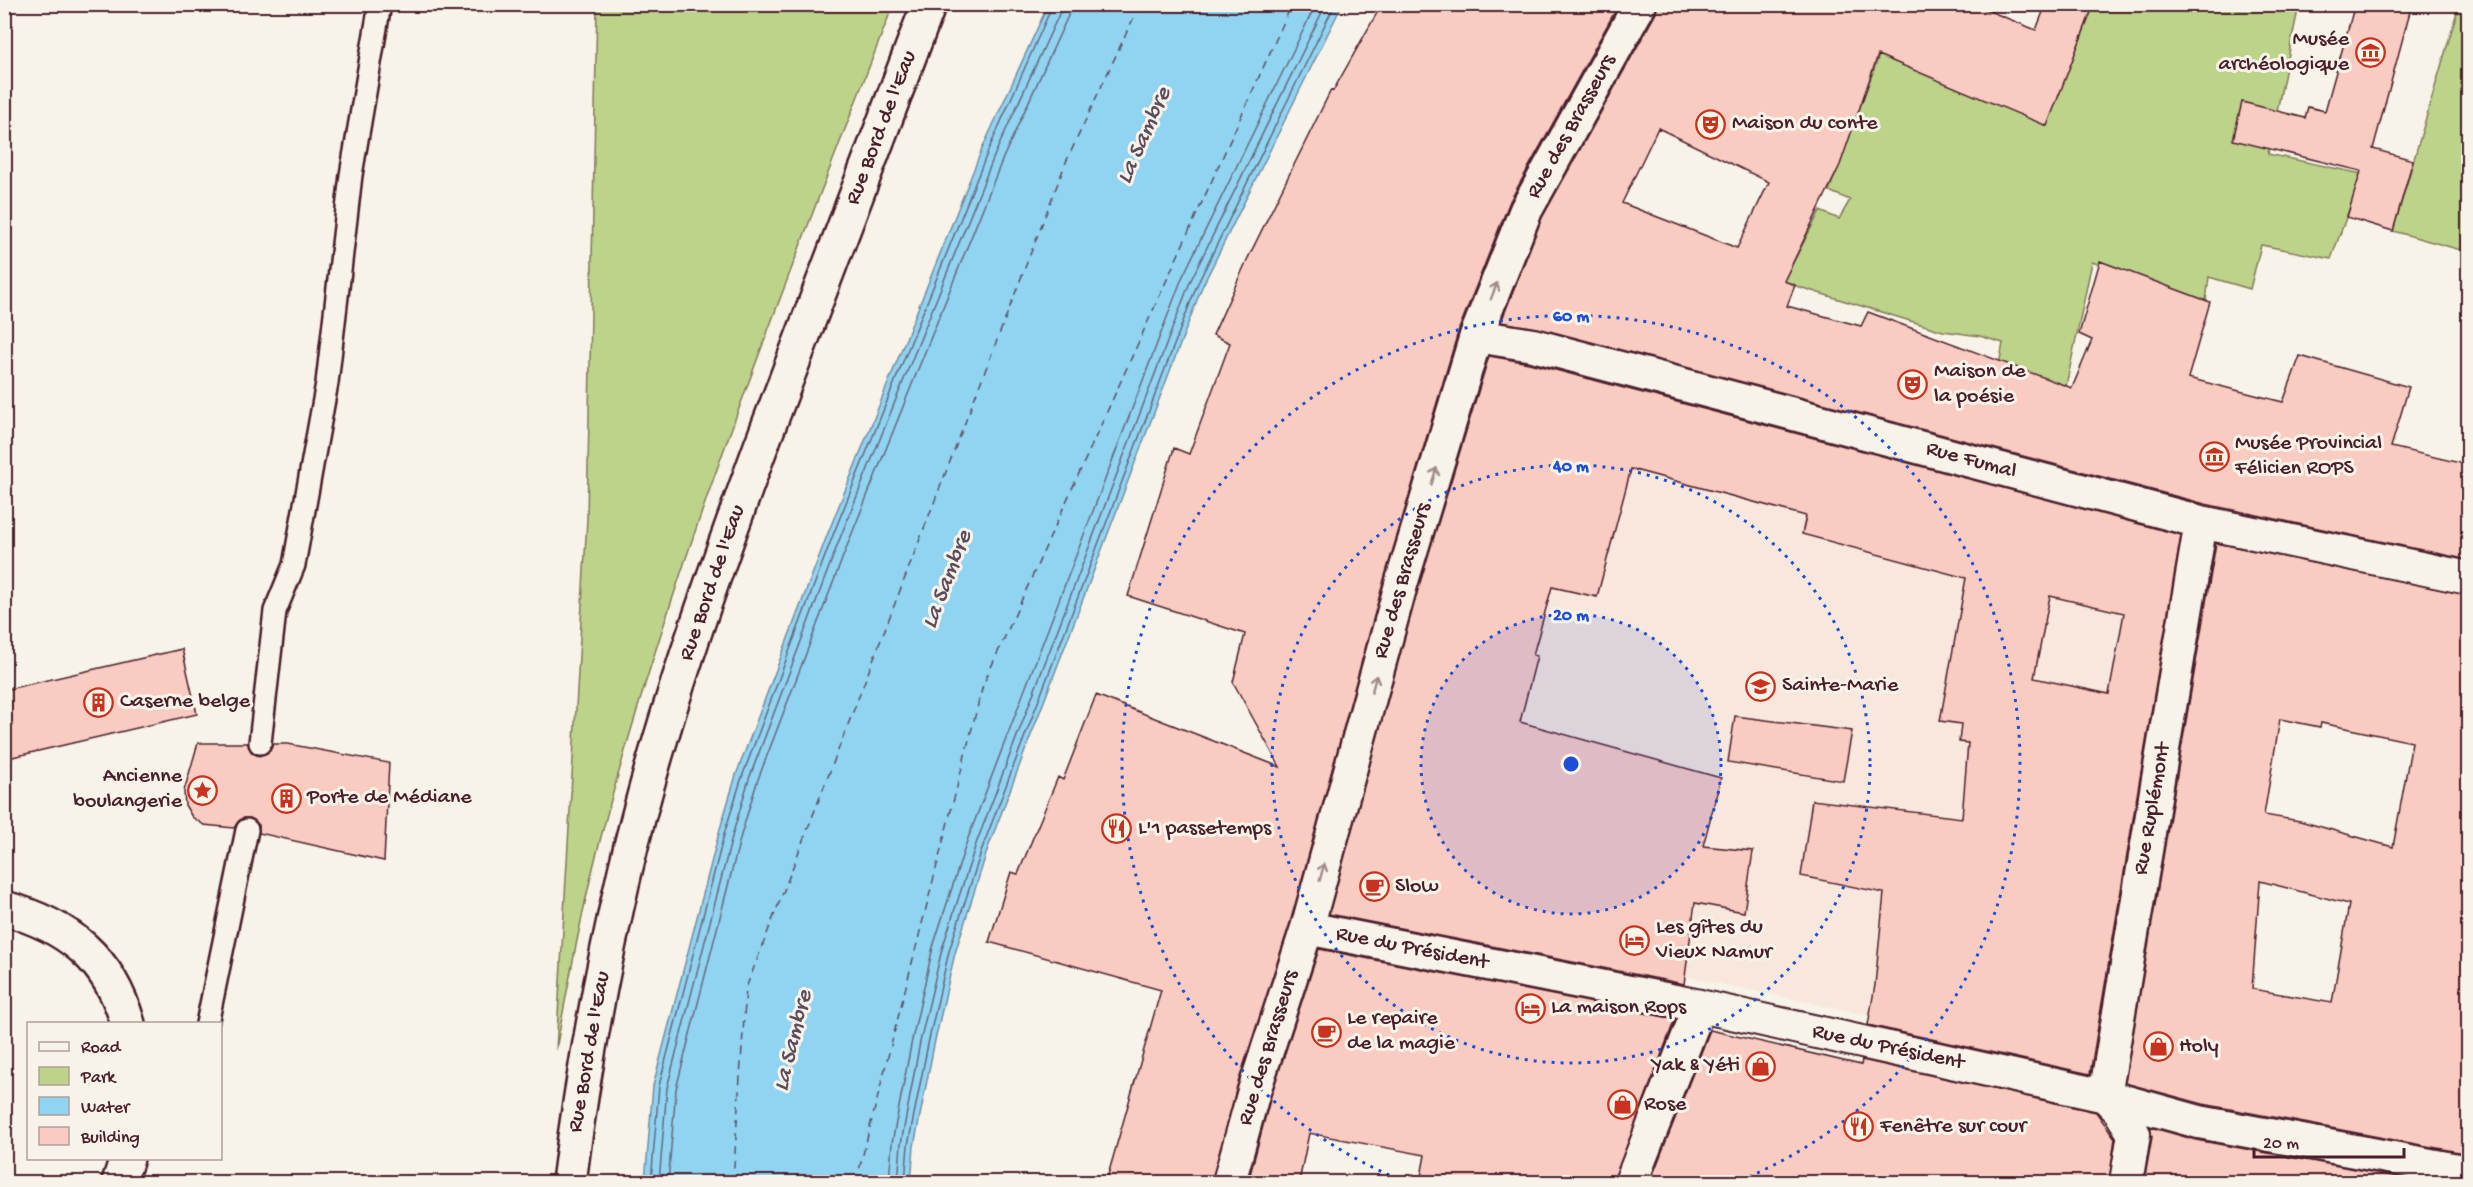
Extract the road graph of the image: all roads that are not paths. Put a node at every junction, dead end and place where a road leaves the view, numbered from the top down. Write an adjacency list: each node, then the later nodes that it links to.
1 (380, 4): 7 (lane)
2 (929, 4): 18 (main road, Rue Bord de l'Eau)
3 (1640, 4): 4 (street, Rue des Brasseurs, one-way to 3)
4 (1476, 336): 5 (street, Rue Fumal); 10 (street, Rue des Brasseurs, one-way to 4)
5 (2201, 522): 6 (street, Rue Fumal); 14 (street, Rue Ruplémont)
6 (2469, 578)
7 (260, 743)
8 (247, 830): 13 (lane)
9 (4, 908): 12 (main road)
10 (1307, 928): 11 (street, Rue du Président); 19 (street, Rue des Brasseurs)
11 (1700, 1006): 14 (street, Rue du Président); 20 (street)
12 (128, 1022)
13 (207, 1022)
14 (2105, 1096): 16 (street, Rue du Président); 21 (street)
15 (126, 1160): 17 (main road)
16 (2469, 1172)
17 (119, 1182)
18 (569, 1182)
19 (1229, 1182)
20 (1631, 1182)
21 (2126, 1182)

